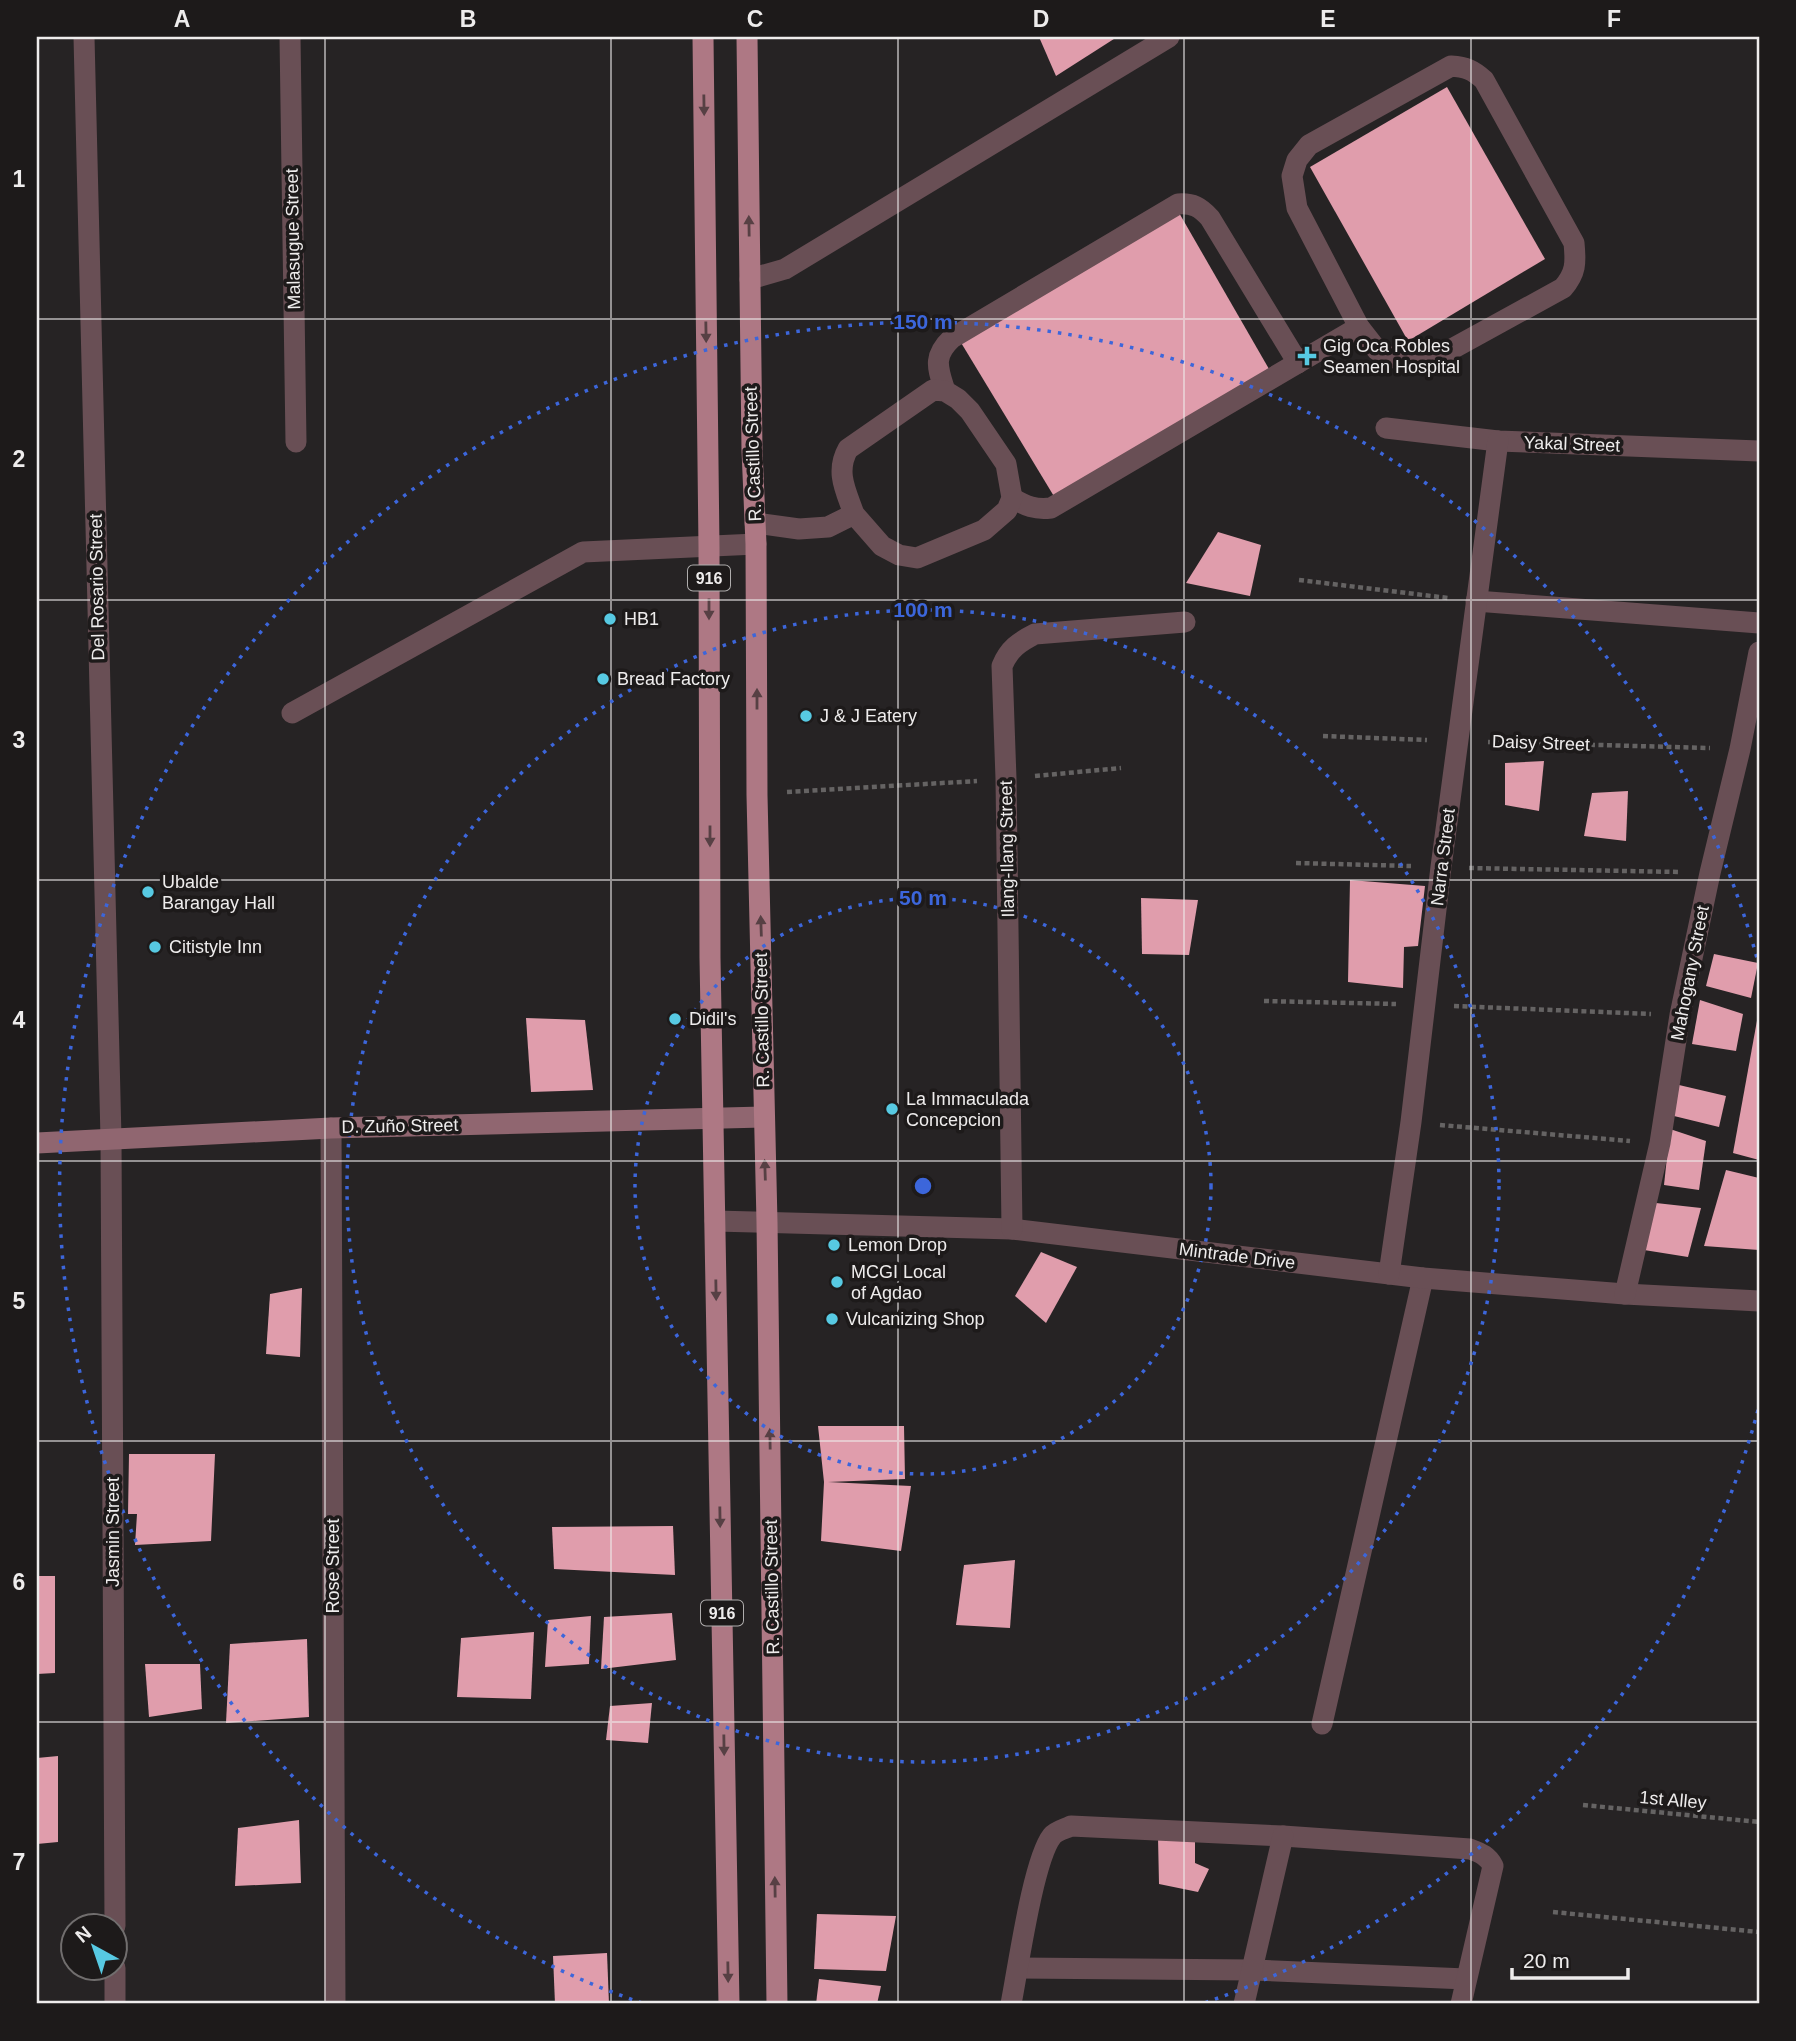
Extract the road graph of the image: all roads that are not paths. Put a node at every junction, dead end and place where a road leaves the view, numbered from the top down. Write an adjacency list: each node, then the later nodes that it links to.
1 (84, 37): 28 (street, Del Rosario Street)
2 (290, 37): 12 (street, Malasugue Street)
3 (703, 37): 18 (main road, 916, one-way to 18)
4 (747, 37): 6 (main road, R. Castillo Street / 916, one-way to 4)
5 (1169, 37): 6 (street)
6 (750, 279): 16 (main road, R. Castillo Street / 916)
7 (1359, 327): 7 (street); 8 (street)
8 (1297, 363): 9 (street); 14 (street)
9 (944, 391): 14 (street); 15 (street)
10 (1386, 428): 11 (street, Yakal Street)
11 (1498, 441): 13 (street, Yakal Street); 19 (street, Narra Street)
12 (296, 442)
13 (1759, 451)
14 (1012, 498): 15 (street)
15 (854, 514): 16 (street)
16 (755, 523): 17 (main road, R. Castillo Street / 916)
17 (756, 544): 18 (street); 25 (main road, R. Castillo Street / 916, one-way to 17)
18 (709, 547): 23 (street); 26 (main road, 916, one-way to 26)
19 (1476, 601): 21 (street); 33 (street, Narra Street)
20 (1185, 622): 32 (street, Ilang-Ilang Street)
21 (1759, 623)
22 (1759, 652): 24 (street, Mahogany Street)
23 (292, 713)
24 (1749, 750): 35 (street, Mahogany Street)
25 (763, 1117): 26 (street, D. Zuño Street); 31 (main road, R. Castillo Street / 916, one-way to 25)
26 (713, 1118): 27 (street, D. Zuño Street); 30 (main road, 916)
27 (331, 1128): 28 (street, D. Zuño Street); 45 (street, Rose Street)
28 (111, 1138): 29 (street, D. Zuño Street); 39 (street, Jasmin Street)
29 (37, 1143)
30 (715, 1222): 31 (street, Mintrade Drive); 46 (main road, 916, one-way to 46)
31 (767, 1223): 32 (street, Mintrade Drive); 47 (main road, R. Castillo Street / 916, one-way to 31)
32 (1012, 1229): 33 (street, Mintrade Drive)
33 (1389, 1274): 34 (street, Mintrade Drive)
34 (1423, 1279): 35 (street, Mintrade Drive); 37 (street)
35 (1625, 1294): 36 (street, Mintrade Drive)
36 (1759, 1301)
37 (1322, 1724)
38 (1283, 1836): 40 (street); 41 (street); 42 (street)
39 (115, 1912)
40 (1018, 1968): 41 (street); 48 (street)
41 (1254, 1970): 42 (street); 49 (street)
42 (1466, 1979): 50 (street)
43 (115, 1982): 44 (street)
44 (115, 2004)
45 (335, 2004)
46 (729, 2004)
47 (777, 2004)
48 (1012, 2004)
49 (1244, 2004)
50 (1461, 2004)

